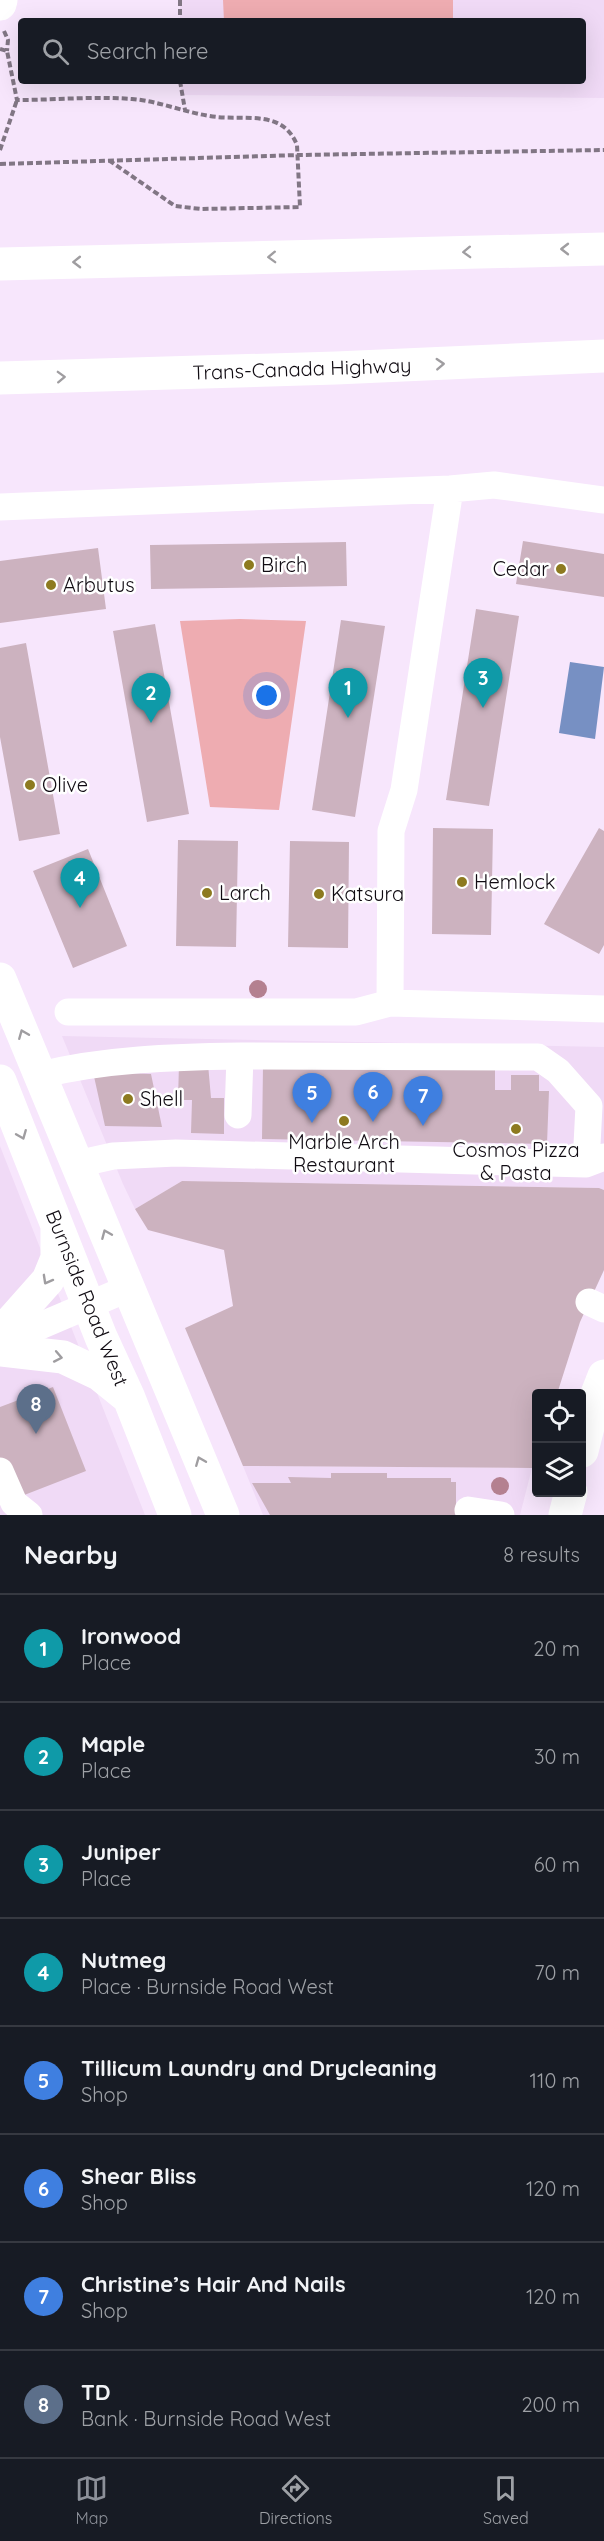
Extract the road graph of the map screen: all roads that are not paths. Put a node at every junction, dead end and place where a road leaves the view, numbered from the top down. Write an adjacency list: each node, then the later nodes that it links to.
1 (604, 249): 2 (main road, one-way to 2)
2 (8, 264)
3 (593, 357): 4 (main road, Trans-Canada Highway, one-way to 3)
4 (1, 378)
5 (450, 489): 6 (lane); 7 (lane); 9 (lane)
6 (604, 500)
7 (0, 507)
8 (0, 979): 13 (main road, one-way to 8)
9 (390, 1003): 10 (lane); 11 (lane)
10 (604, 1009)
11 (68, 1012)
12 (240, 1056): 13 (lane); 15 (lane); 16 (lane)
13 (40, 1075): 17 (main road)
14 (0, 1081): 18 (main road, Burnside Road West, one-way to 18)
15 (236, 1155): 16 (lane); 17 (lane)
16 (595, 1160)
17 (77, 1164): 19 (main road, one-way to 17)
18 (57, 1224): 20 (main road, Burnside Road West); 21 (main road, one-way to 21)
19 (129, 1288): 20 (lane); 34 (main road, one-way to 19)
20 (88, 1304): 22 (lane); 25 (main road, Burnside Road West)
21 (0, 1334)
22 (0, 1343)
23 (0, 1350): 25 (main road, one-way to 25)
24 (601, 1389): 26 (main road)
25 (129, 1398): 33 (main road, Burnside Road West)
26 (584, 1443)
27 (0, 1471): 32 (lane)
28 (570, 1497): 36 (main road)
29 (468, 1510): 35 (lane)
30 (0, 1511): 31 (lane)
31 (6, 1515)
32 (29, 1515)
33 (175, 1515)
34 (223, 1515)
35 (501, 1515)
36 (565, 1515)

